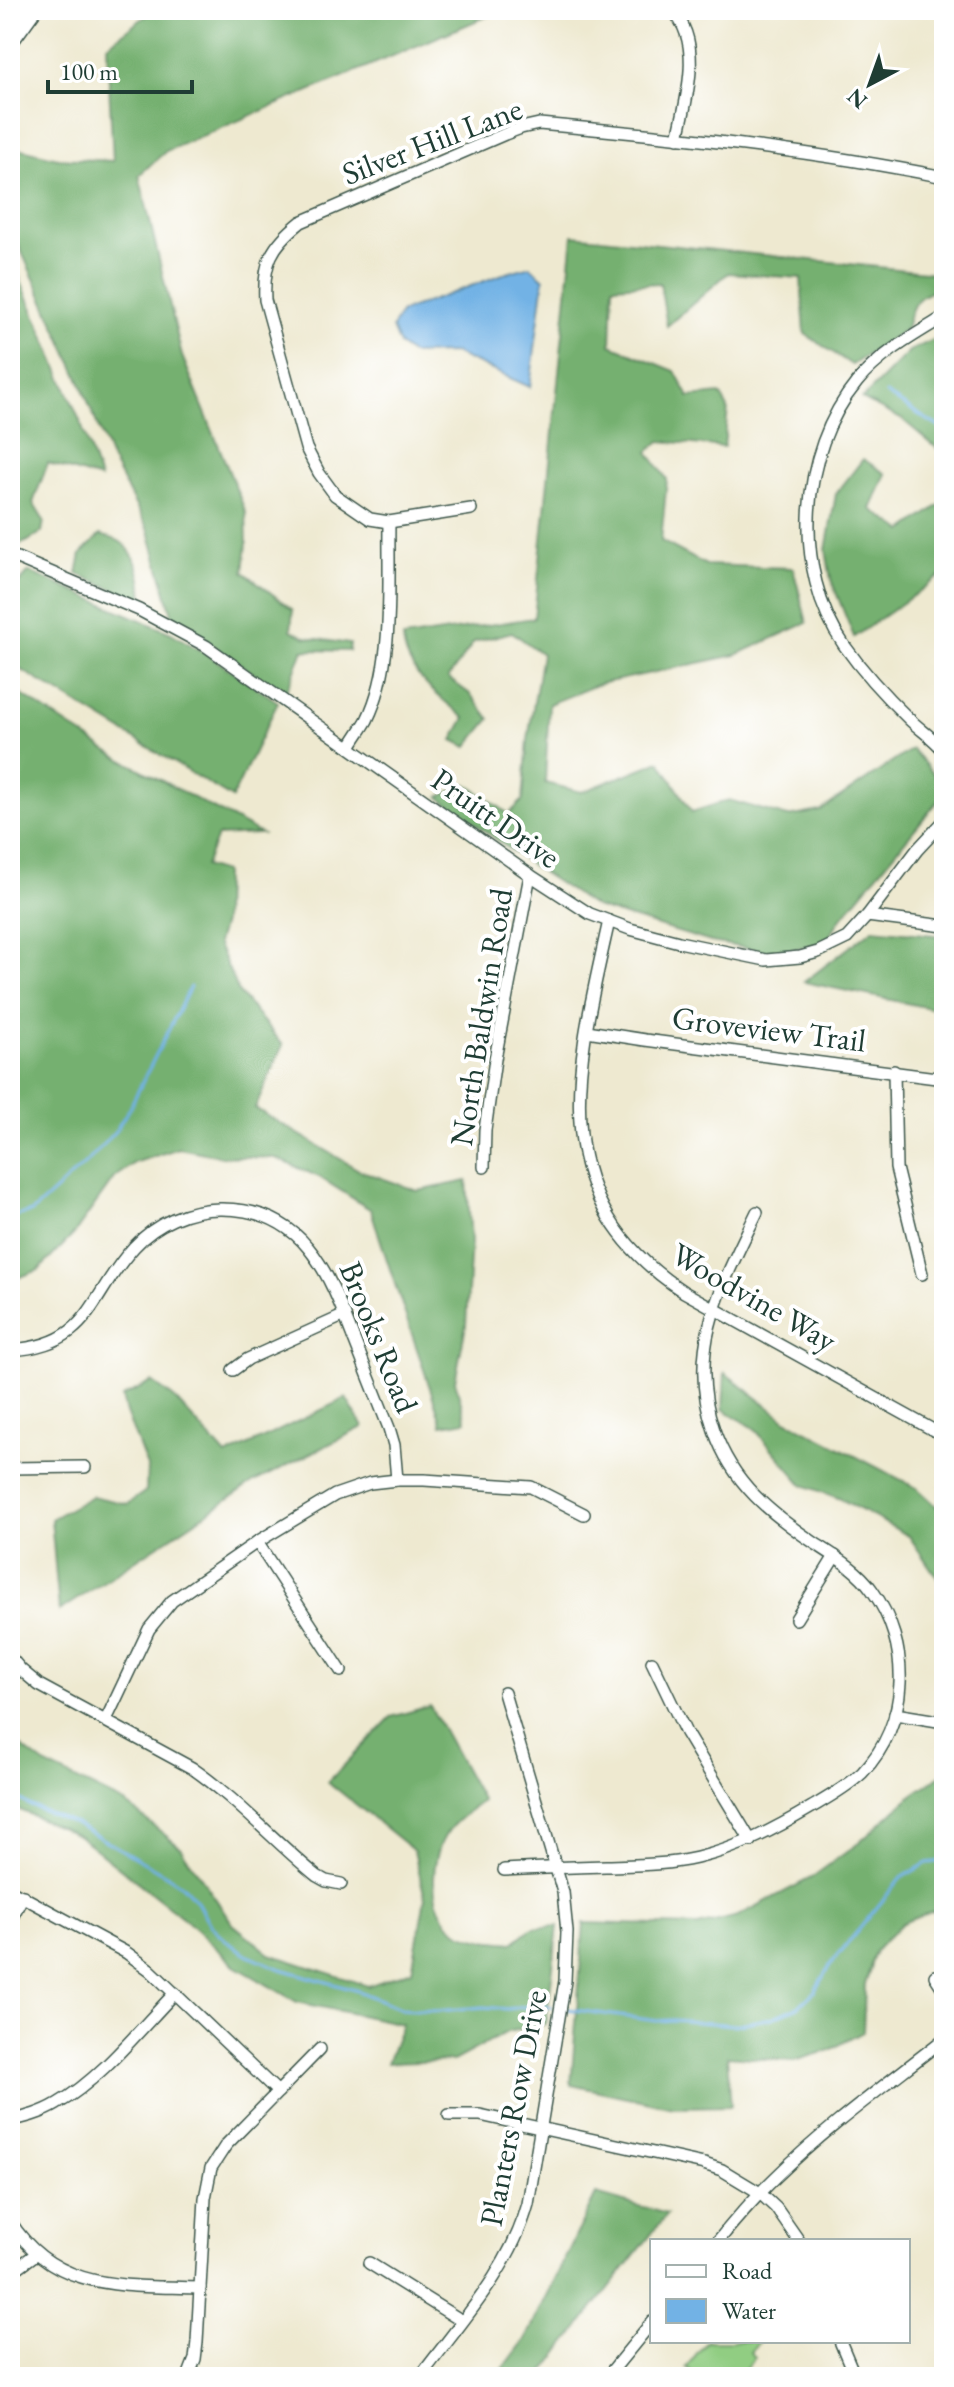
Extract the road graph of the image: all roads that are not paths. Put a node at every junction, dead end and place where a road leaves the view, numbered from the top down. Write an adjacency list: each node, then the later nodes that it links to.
1 (34, 10): 3 (street)
2 (672, 10): 4 (street)
3 (10, 43)
4 (678, 138): 5 (street, Silver Hill Lane); 8 (street, Silver Hill Lane)
5 (944, 177)
6 (944, 317): 10 (street)
7 (471, 509): 8 (street)
8 (389, 522): 11 (street)
9 (10, 555): 11 (street, Pruitt Drive)
10 (942, 746)
11 (350, 747): 13 (street, Pruitt Drive)
12 (944, 821): 14 (street, Pruitt Drive)
13 (530, 875): 15 (street, Pruitt Drive); 20 (street, North Baldwin Road)
14 (867, 916): 15 (street, Pruitt Drive); 16 (street)
15 (609, 921): 17 (street, Woodvine Way)
16 (944, 926)
17 (587, 1031): 18 (street, Groveview Trail); 23 (street, Woodvine Way)
18 (894, 1071): 19 (street, Groveview Trail); 22 (street)
19 (944, 1079)
20 (484, 1167)
21 (757, 1212): 23 (street)
22 (922, 1274)
23 (714, 1308): 27 (street, Woodvine Way); 33 (street)
24 (345, 1315): 25 (street, Brooks Road); 26 (street); 30 (street, Brooks Road)
25 (10, 1350)
26 (233, 1370)
27 (944, 1436)
28 (85, 1467): 29 (street)
29 (10, 1468)
30 (397, 1480): 31 (street); 32 (street)
31 (584, 1514)
32 (257, 1542): 37 (street); 40 (street)
33 (835, 1556): 34 (street); 39 (street)
34 (796, 1619)
35 (10, 1657): 40 (street)
36 (652, 1662): 42 (street)
37 (341, 1671)
38 (504, 1693): 43 (street, Planters Row Drive)
39 (895, 1714): 41 (street); 42 (street)
40 (106, 1720): 45 (street)
41 (944, 1722)
42 (751, 1841): 43 (street)
43 (556, 1868): 44 (street); 57 (street, Planters Row Drive)
44 (504, 1870)
45 (341, 1884)
46 (10, 1890): 47 (street)
47 (23, 1896): 48 (street); 51 (street)
48 (10, 1921)
49 (935, 1976): 50 (street)
50 (944, 1990)
51 (175, 1993): 54 (street); 56 (street)
52 (944, 2039): 58 (street)
53 (320, 2049): 54 (street)
54 (278, 2092): 65 (street)
55 (449, 2115): 57 (street)
56 (10, 2121)
57 (541, 2128): 58 (street); 66 (street, Planters Row Drive)
58 (760, 2193): 60 (street); 61 (street)
59 (10, 2221): 62 (street)
60 (720, 2239)
61 (798, 2239)
62 (36, 2254): 64 (street); 65 (street)
63 (369, 2263): 66 (street)
64 (10, 2273)
65 (200, 2288): 69 (street)
66 (462, 2321): 70 (street, Planters Row Drive)
67 (650, 2324): 71 (street)
68 (841, 2343): 72 (street)
69 (188, 2377)
70 (420, 2377)
71 (607, 2377)
72 (855, 2377)

